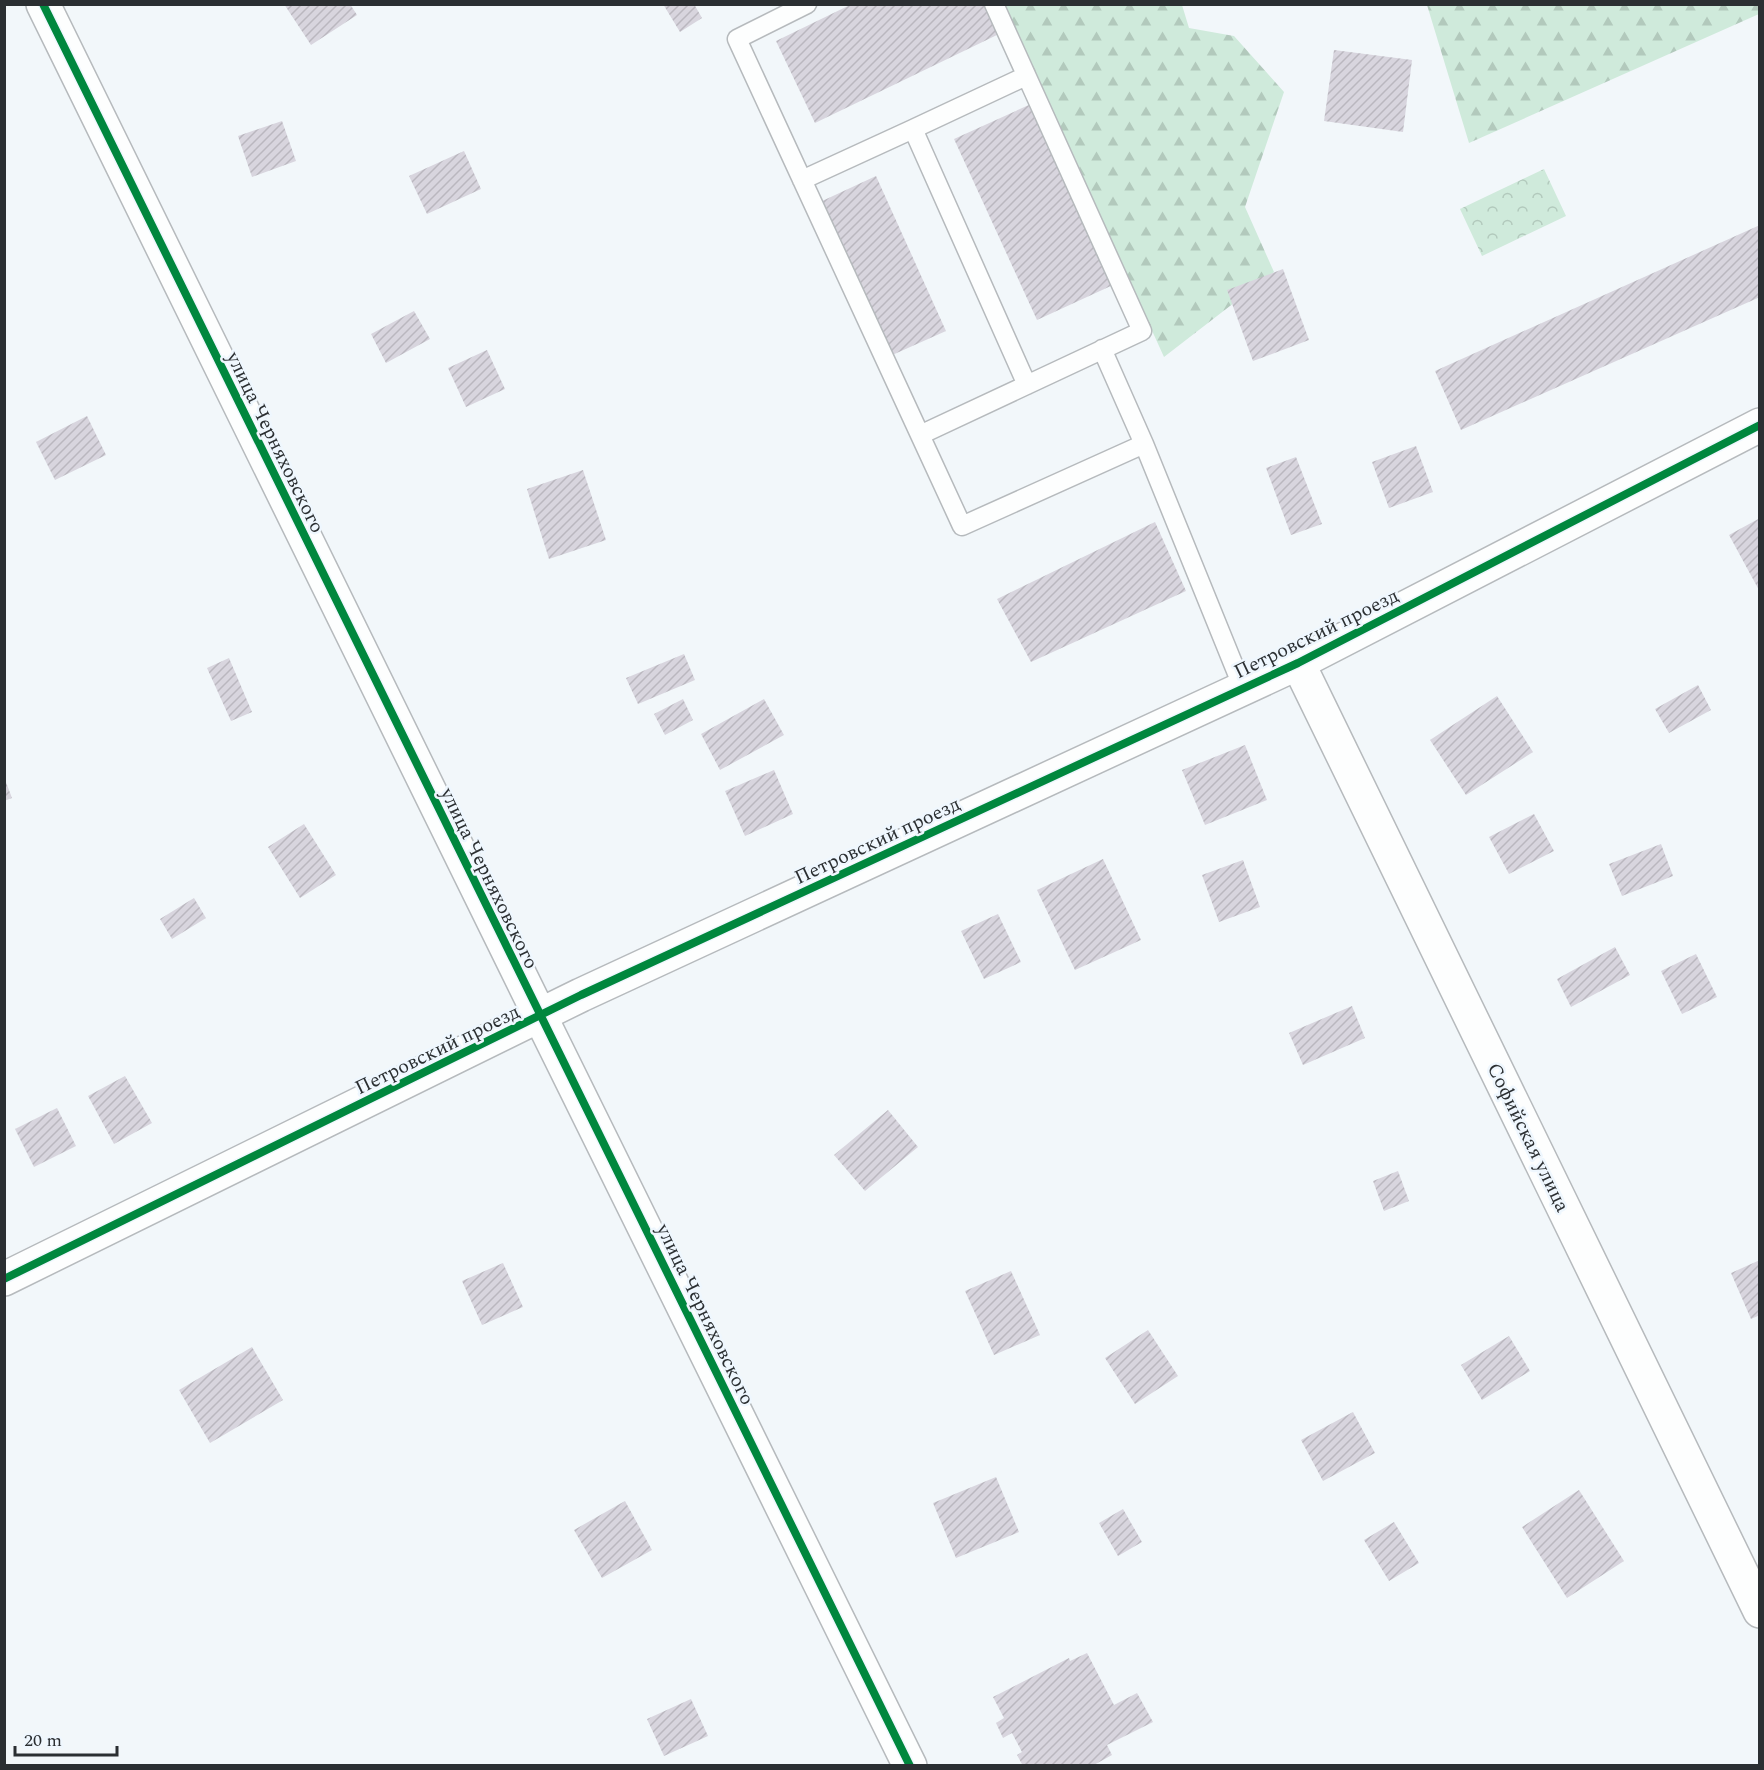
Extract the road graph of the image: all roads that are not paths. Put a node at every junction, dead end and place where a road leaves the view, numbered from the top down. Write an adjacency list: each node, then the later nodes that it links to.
1 (43, 4): 14 (street, улица Черняховского)
2 (807, 4): 6 (lane)
3 (994, 4): 4 (lane)
4 (1026, 76): 5 (lane); 7 (lane)
5 (913, 129): 6 (lane); 8 (lane)
6 (802, 180): 10 (lane)
7 (1102, 349): 8 (lane); 11 (lane)
8 (1027, 385): 10 (lane)
9 (1760, 425): 12 (street, Петровский проезд)
10 (920, 435): 11 (lane)
11 (1144, 444): 13 (lane)
12 (1298, 663): 13 (street, Петровский проезд); 16 (street, Софийская улица)
13 (1243, 688): 14 (street, Петровский проезд)
14 (540, 1016): 15 (street, Петровский проезд); 17 (street, улица Черняховского)
15 (4, 1279)
16 (1760, 1611)
17 (910, 1766)

